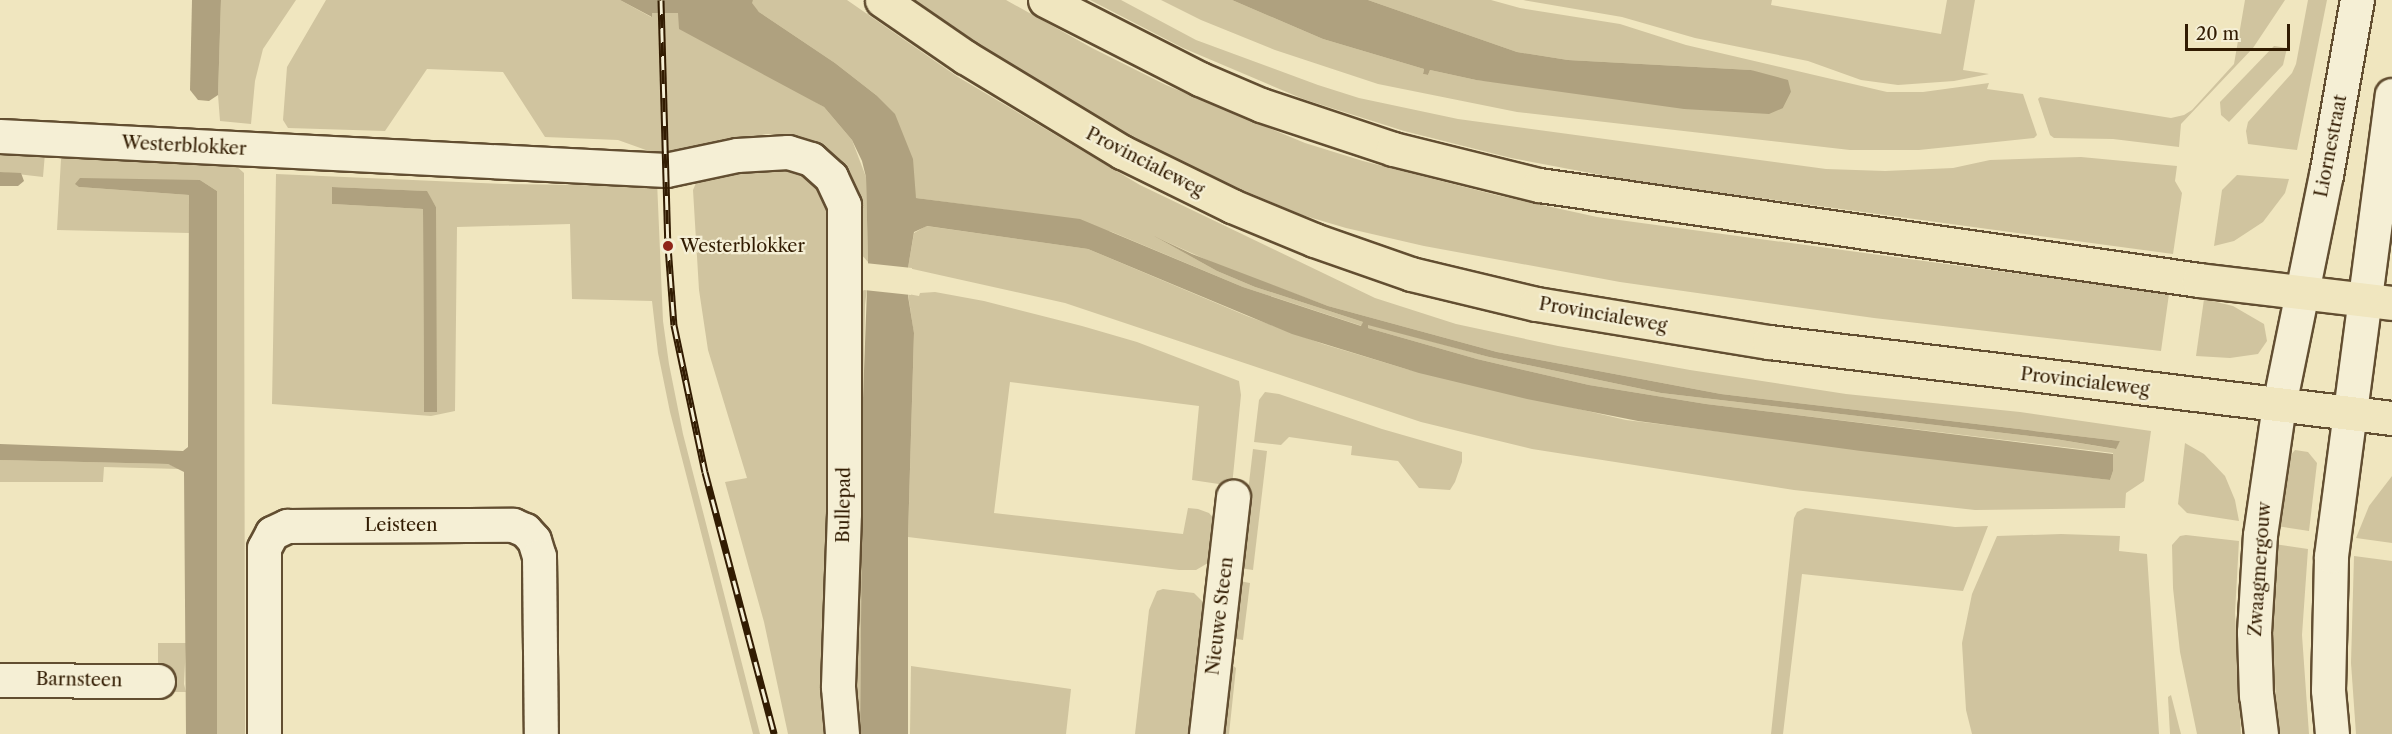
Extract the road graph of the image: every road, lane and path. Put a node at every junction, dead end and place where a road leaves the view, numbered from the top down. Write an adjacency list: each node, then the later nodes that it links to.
1 (882, 0): 9 (main road, Provincialeweg)
2 (1045, 0): 7 (main road)
3 (2357, 0): 7 (street, Liornestraat)
4 (2392, 94): 8 (street)
5 (0, 136): 6 (street, Westerblokker)
6 (845, 276): 17 (street, Bullepad)
7 (2302, 291): 8 (main road); 9 (street, Liornestraat)
8 (2379, 301): 10 (street)
9 (2279, 405): 10 (main road, Provincialeweg); 19 (street, Zwaagmergouw)
10 (2350, 413): 11 (main road, Provincialeweg); 20 (street)
11 (2392, 418)
12 (1233, 497): 18 (street, Nieuwe Steen)
13 (0, 680): 14 (street, Barnsteen)
14 (158, 681)
15 (264, 734): 16 (street, Leisteen)
16 (541, 734)
17 (842, 734)
18 (1206, 734)
19 (2261, 734)
20 (2332, 734)

